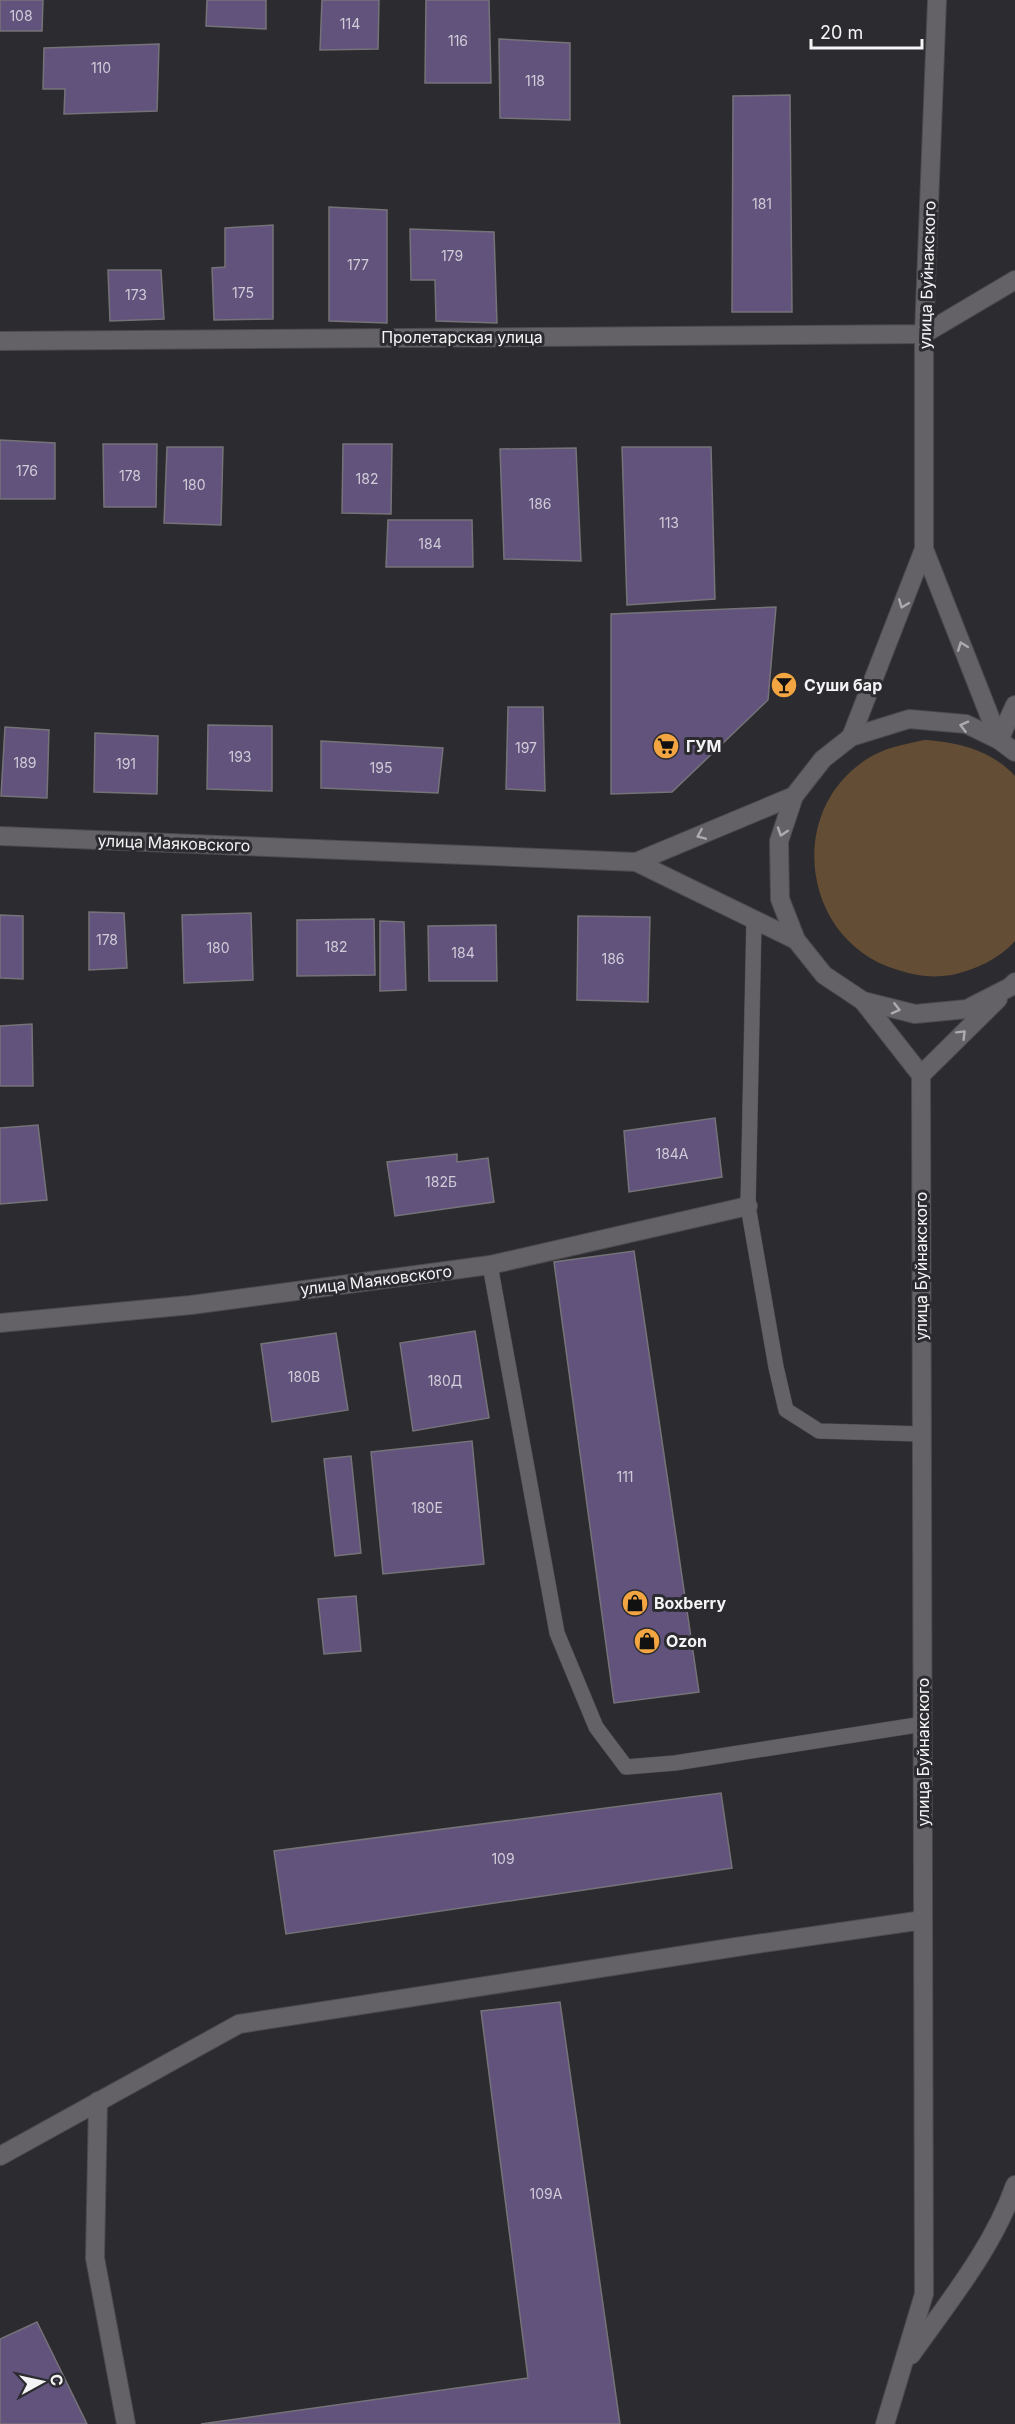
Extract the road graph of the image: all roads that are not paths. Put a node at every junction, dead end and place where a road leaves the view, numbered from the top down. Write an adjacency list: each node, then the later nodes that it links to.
1 (938, 0): 3 (street, улица Буйнакского)
2 (1015, 280): 3 (street)
3 (924, 334): 4 (street, Пролетарская улица); 5 (street, улица Буйнакского)
4 (0, 341)
5 (924, 549): 7 (street, one-way to 7); 8 (street, one-way to 5)
6 (1015, 705): 8 (street)
7 (851, 737): 8 (street, one-way to 7); 10 (street)
8 (999, 740): 9 (street)
9 (1015, 752)
10 (794, 796): 12 (street, one-way to 12); 14 (street, one-way to 14)
11 (0, 836): 12 (street, улица Маяковского)
12 (636, 862): 13 (street)
13 (754, 920): 14 (street); 18 (lane)
14 (796, 940): 16 (street)
15 (1012, 985): 16 (street, one-way to 15); 17 (street, one-way to 15)
16 (864, 1001): 17 (street)
17 (921, 1075): 21 (street, улица Буйнакского)
18 (748, 1206): 19 (street, улица Маяковского); 21 (lane)
19 (490, 1265): 20 (street, улица Маяковского); 22 (lane)
20 (0, 1323)
21 (922, 1434): 22 (street, улица Буйнакского)
22 (923, 1724): 23 (street, улица Буйнакского)
23 (923, 1920): 24 (street); 27 (street, улица Буйнакского)
24 (98, 2101): 25 (street); 28 (street)
25 (0, 2156)
26 (1015, 2184): 27 (street)
27 (903, 2366): 29 (street, улица Буйнакского)
28 (126, 2424)
29 (885, 2424)

